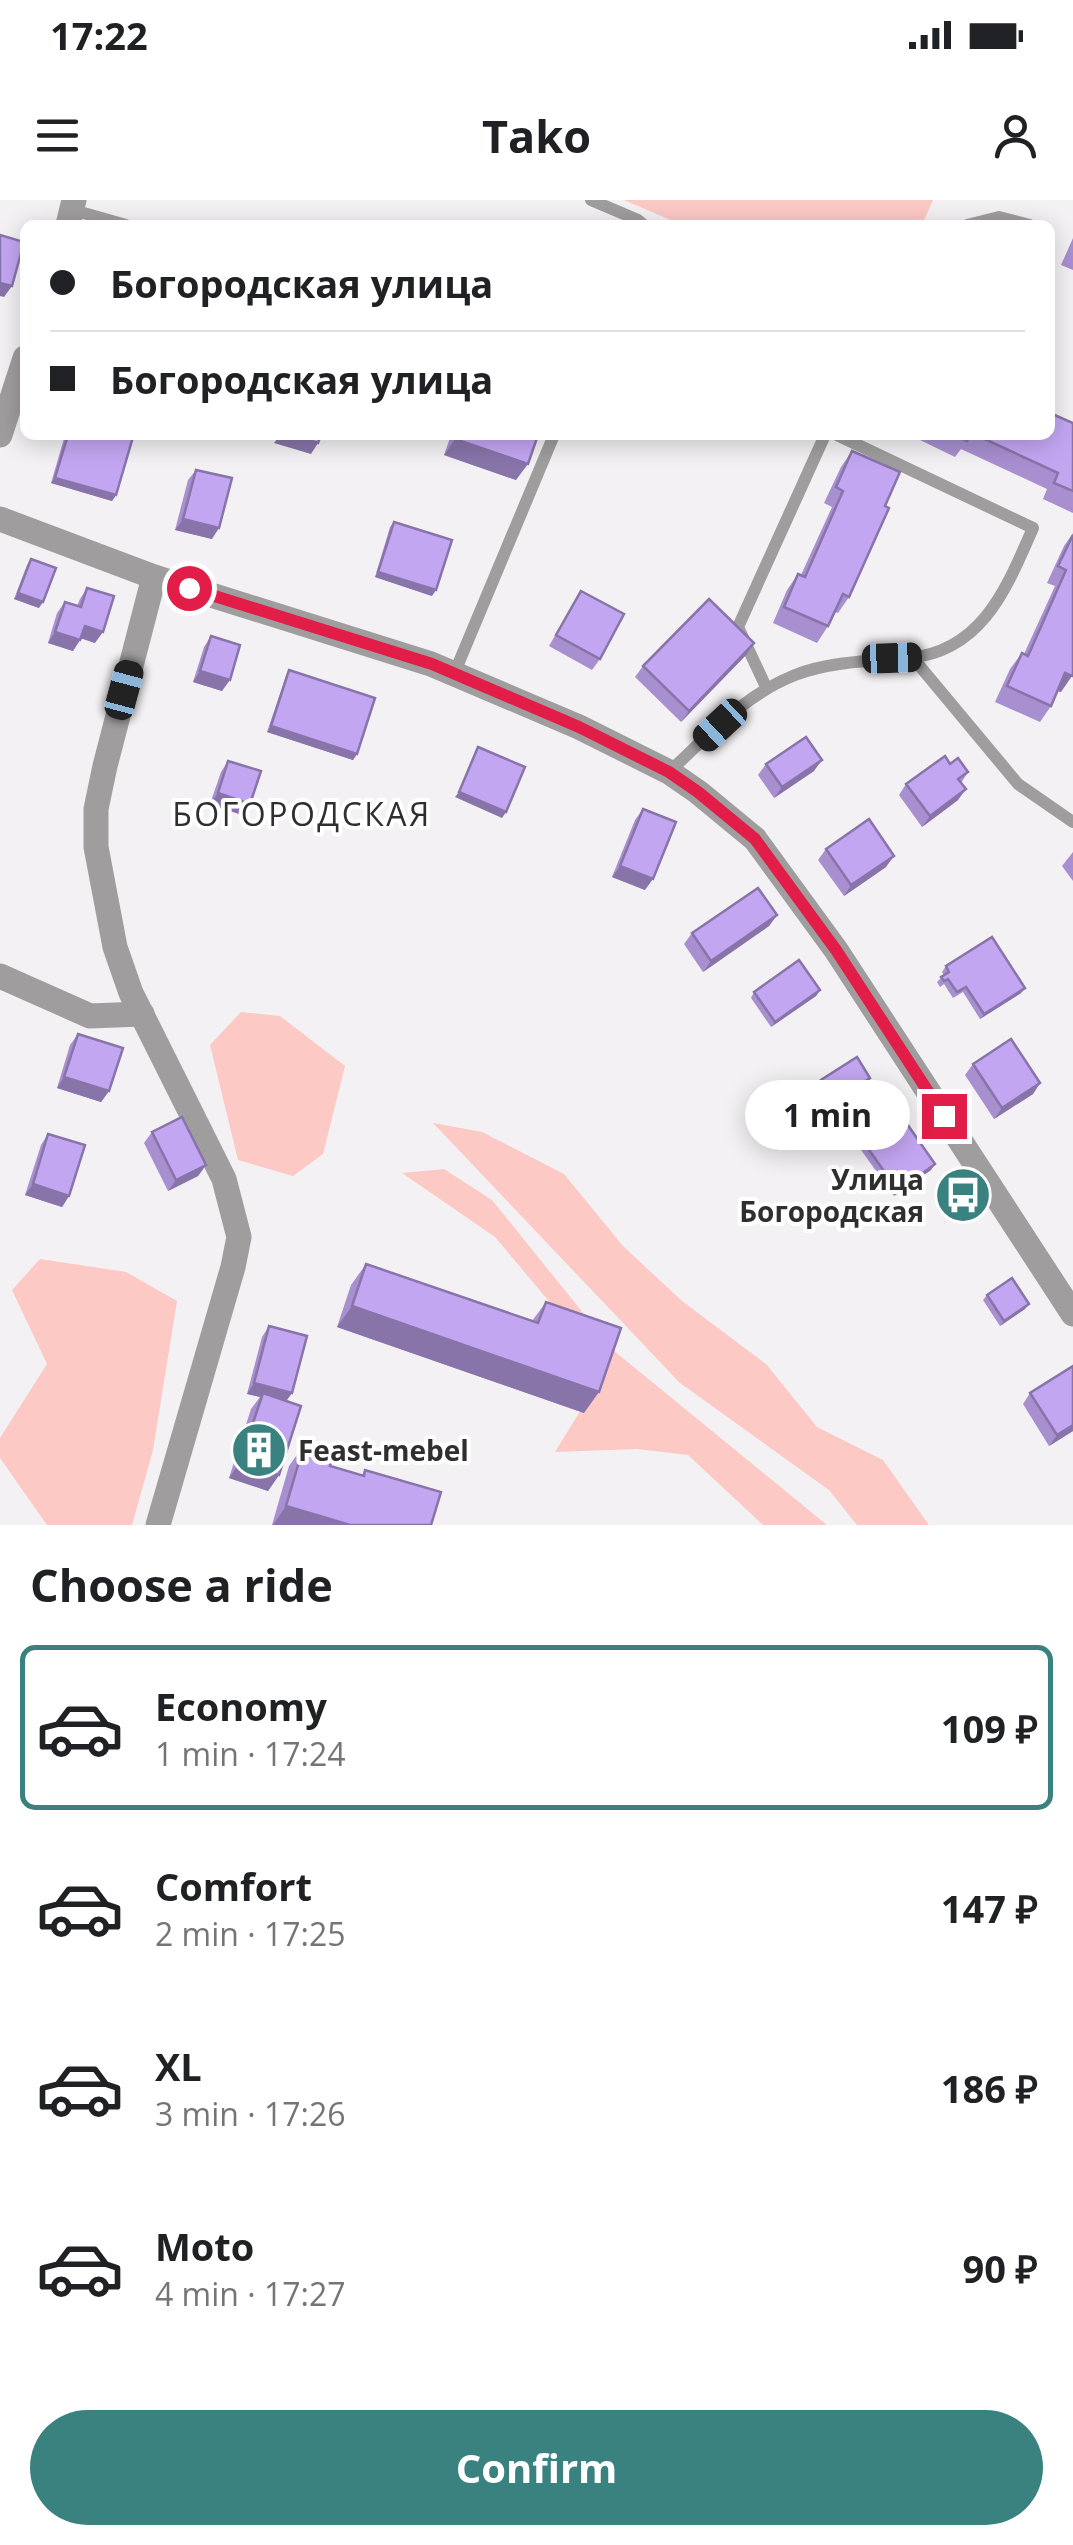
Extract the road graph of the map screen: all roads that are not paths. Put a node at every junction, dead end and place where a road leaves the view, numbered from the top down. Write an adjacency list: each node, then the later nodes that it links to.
1 (590, 200): 4 (lane)
2 (72, 212): 3 (lane)
3 (105, 220)
4 (633, 220)
5 (20, 374): 6 (street)
6 (0, 436)
7 (552, 440): 15 (lane)
8 (823, 440): 16 (lane)
9 (848, 440): 11 (lane)
10 (878, 440): 11 (lane)
11 (873, 452): 14 (lane)
12 (0, 519): 13 (street)
13 (154, 577): 15 (street); 20 (street)
14 (912, 658): 16 (lane); 18 (lane)
15 (454, 674): 17 (street)
16 (766, 687): 17 (lane)
17 (669, 772): 21 (street)
18 (1073, 822)
19 (0, 976): 20 (street)
20 (142, 1014): 22 (street)
21 (1073, 1314)
22 (158, 1525)

